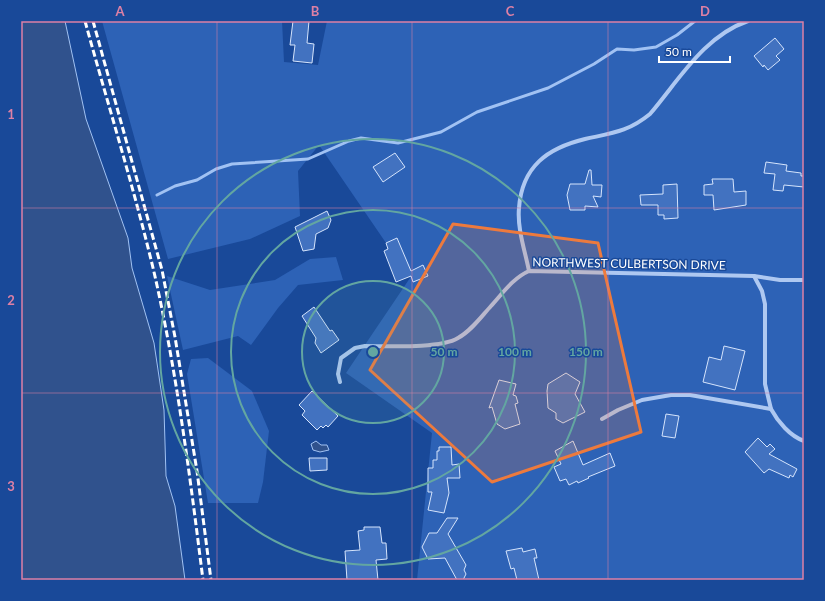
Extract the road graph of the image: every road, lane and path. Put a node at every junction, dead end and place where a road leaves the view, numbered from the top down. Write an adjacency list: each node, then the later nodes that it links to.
1 (748, 21): 2 (street)
2 (529, 271): 3 (street, NORTHWEST CULBERTSON DRIVE); 5 (street, NORTHWEST CULBERTSON DRIVE)
3 (754, 276): 4 (street, NORTHWEST CULBERTSON DRIVE); 6 (street)
4 (804, 280)
5 (340, 382)
6 (771, 409): 7 (street); 8 (street)
7 (602, 419)
8 (804, 441)

